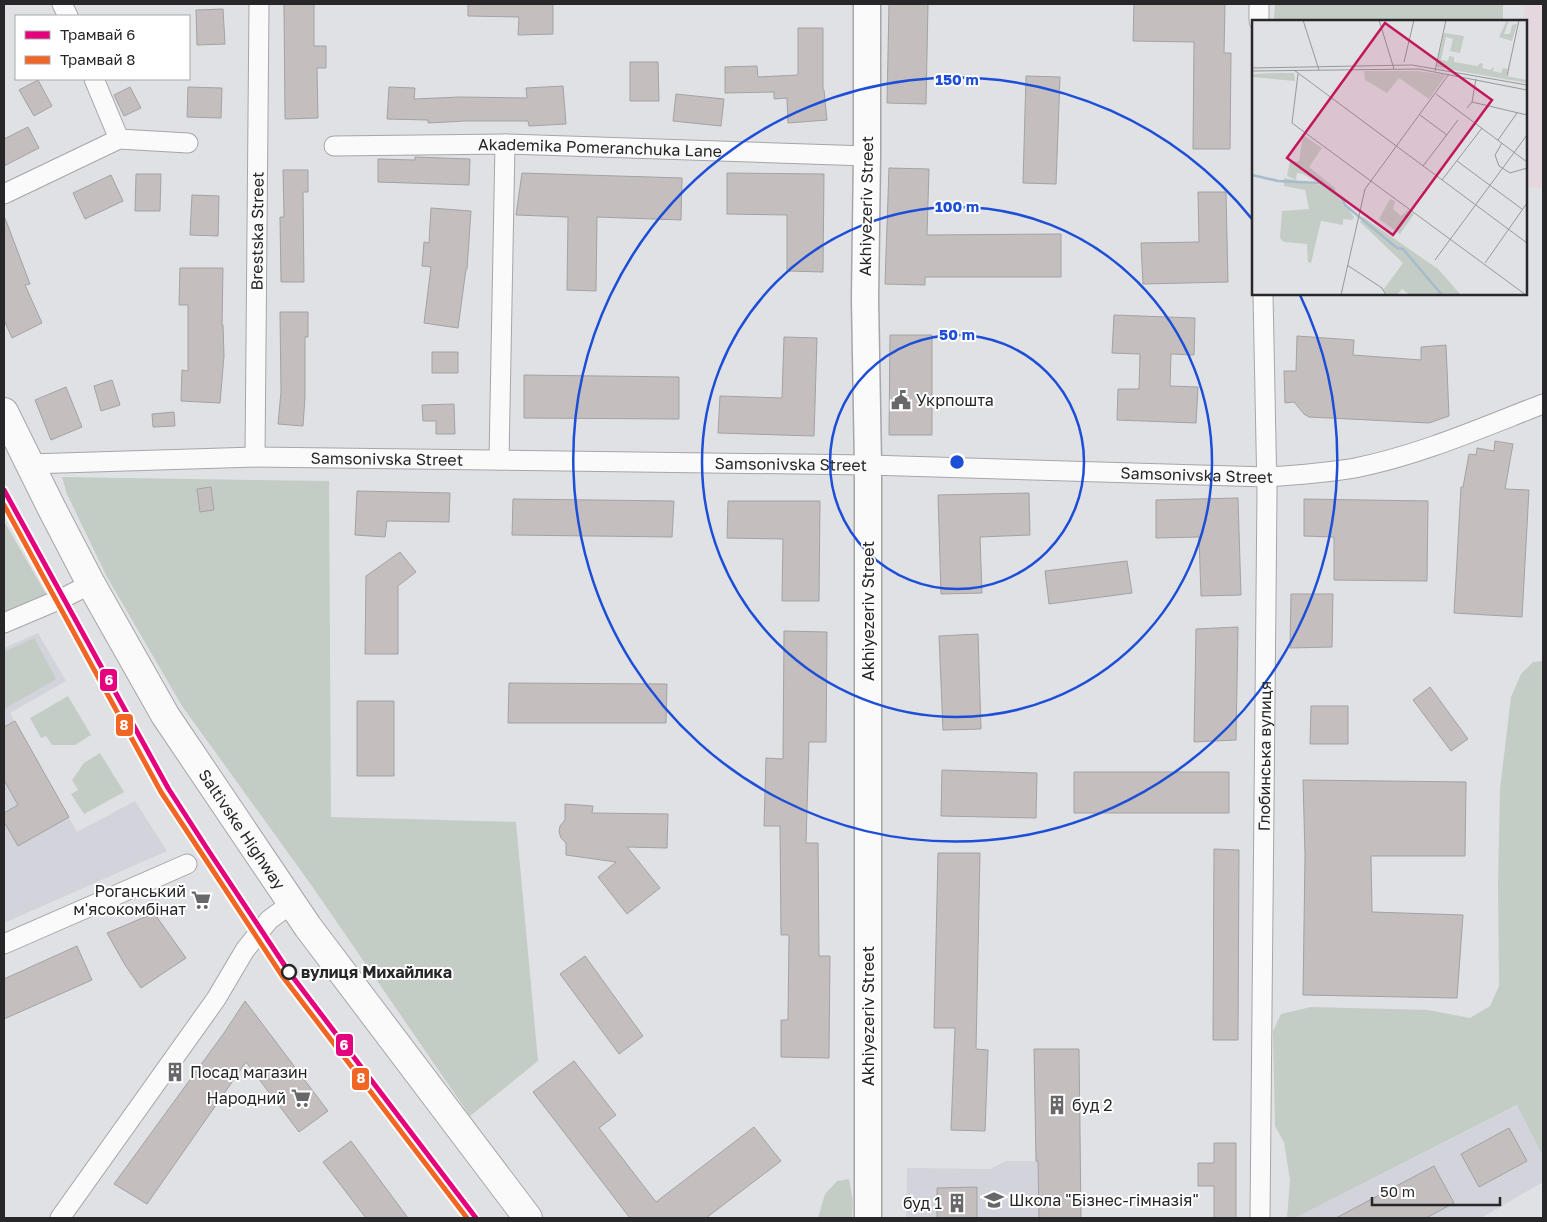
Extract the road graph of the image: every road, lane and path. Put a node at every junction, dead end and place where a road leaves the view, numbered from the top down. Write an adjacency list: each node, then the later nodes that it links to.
1 (259, 4): 15 (street, Brestska Street)
2 (867, 4): 10 (main road, Akhiyezeriv Street)
3 (1259, 4): 4 (street)
4 (1259, 20)
5 (94, 80): 6 (street)
6 (119, 139): 7 (street); 11 (street)
7 (188, 143)
8 (505, 144): 9 (street, Akademika Pomeranchuka Lane); 10 (street, Akademika Pomeranchuka Lane); 16 (street)
9 (334, 146)
10 (867, 156): 18 (main road, Akhiyezeriv Street)
11 (4, 194)
12 (1263, 295): 19 (street, Глобинська вулиця)
13 (1543, 404): 19 (street, Samsonivska Street)
14 (4, 412): 17 (main road, Saltivske Highway)
15 (255, 457): 16 (street, Samsonivska Street); 17 (street, Samsonivska Street)
16 (499, 460): 18 (street, Samsonivska Street)
17 (29, 464): 20 (main road, Saltivske Highway)
18 (868, 465): 19 (street, Samsonivska Street); 27 (main road, Akhiyezeriv Street)
19 (1267, 477): 28 (street, Глобинська вулиця)
20 (91, 584): 21 (street); 23 (main road, Saltivske Highway)
21 (4, 623)
22 (187, 864): 24 (street)
23 (292, 902): 25 (street); 26 (main road, Saltivske Highway)
24 (4, 944)
25 (60, 1218)
26 (528, 1218)
27 (868, 1218)
28 (1260, 1218)

